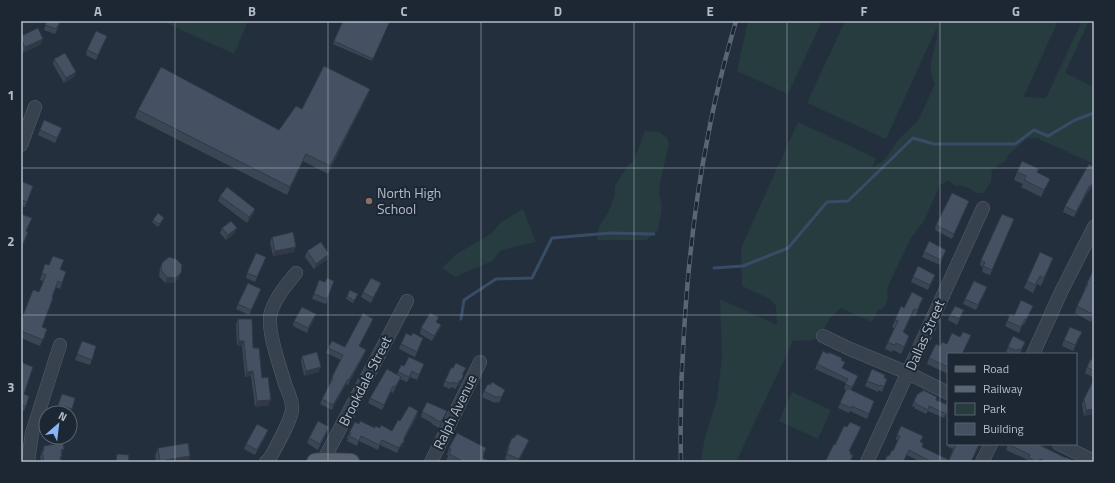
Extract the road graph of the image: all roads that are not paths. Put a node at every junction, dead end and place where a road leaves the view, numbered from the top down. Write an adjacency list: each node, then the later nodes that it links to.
1 (35, 107): 2 (street)
2 (21, 145)
3 (983, 208): 11 (street, Dallas Street)
4 (1094, 226): 9 (street)
5 (296, 273): 18 (street)
6 (407, 300): 15 (street, Brookdale Street)
7 (823, 336): 11 (street)
8 (60, 344): 17 (street)
9 (1033, 353)
10 (480, 362): 20 (street, Ralph Avenue)
11 (908, 373): 12 (street); 21 (street, Dallas Street)
12 (947, 392)
13 (990, 445): 22 (street)
14 (1061, 445): 16 (street)
15 (319, 461): 19 (main road)
16 (1094, 461)
17 (28, 462)
18 (266, 462)
19 (351, 462)
20 (431, 462)
21 (867, 462)
22 (982, 462)

